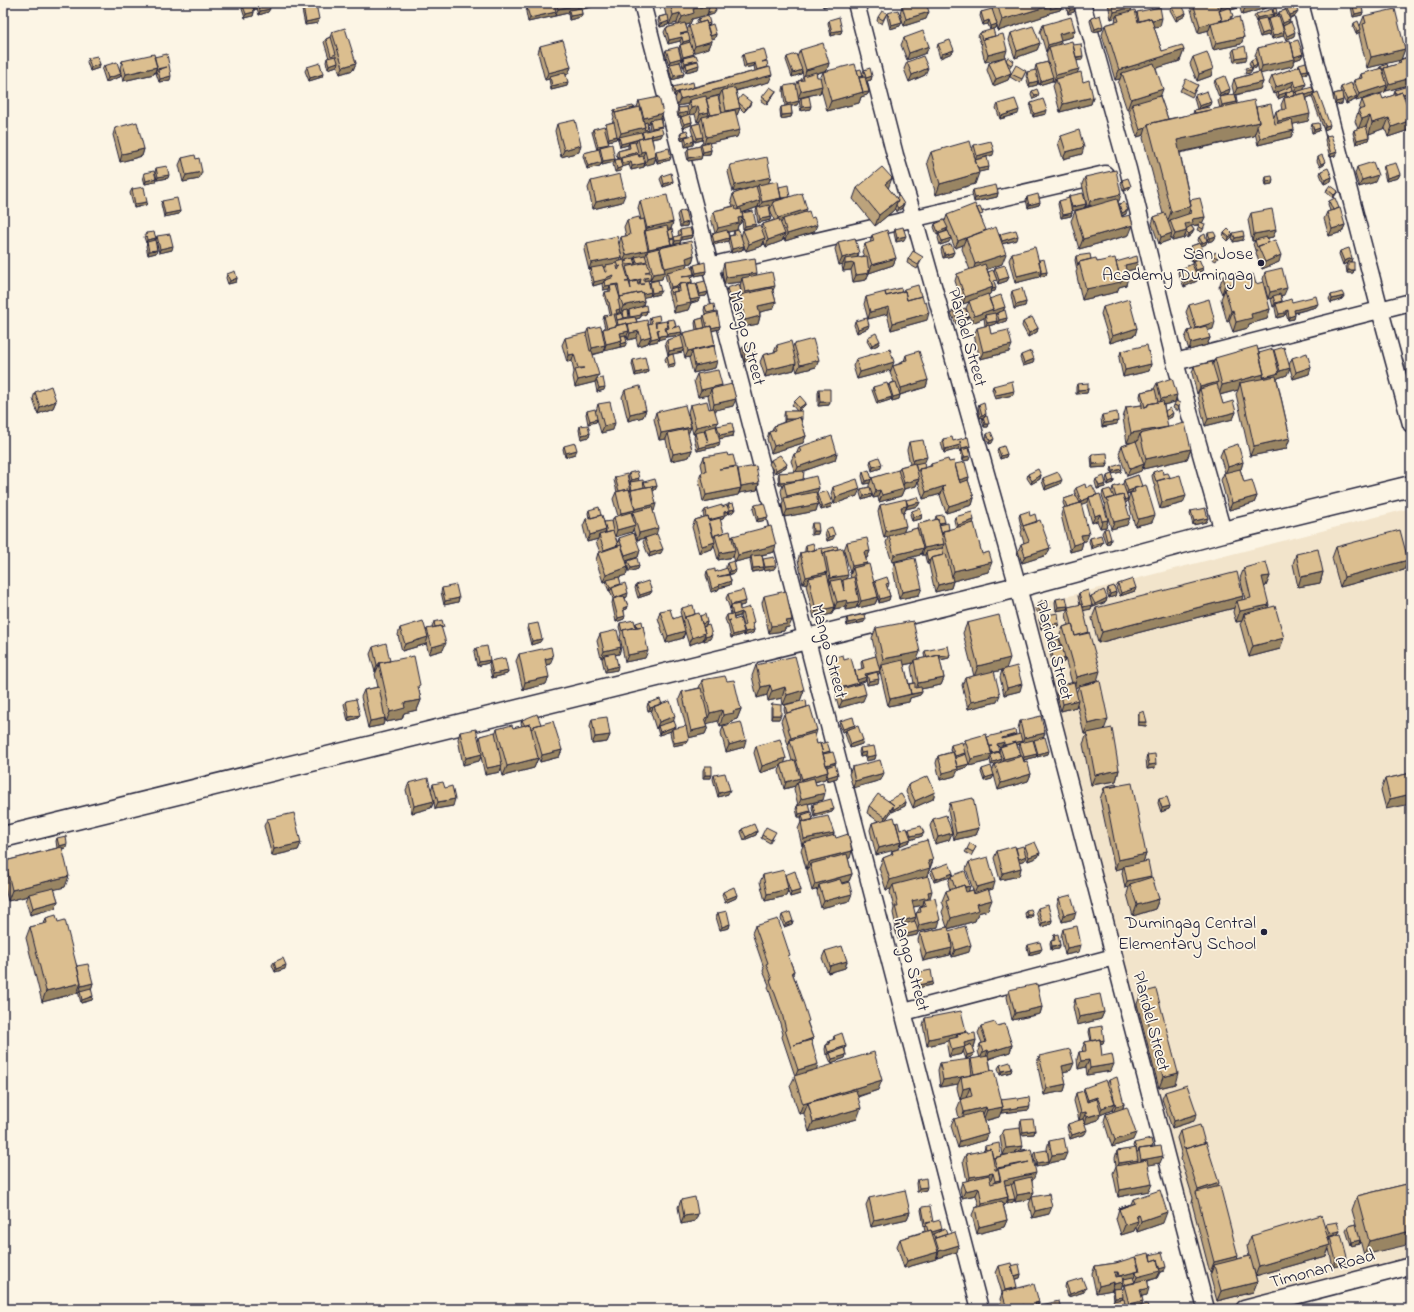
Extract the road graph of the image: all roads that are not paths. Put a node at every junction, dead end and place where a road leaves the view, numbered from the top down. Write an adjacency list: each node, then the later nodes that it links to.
1 (642, 3): 7 (street, Mango Street)
2 (856, 3): 6 (street, Plaridel Street)
3 (1082, 3): 5 (street)
4 (1300, 3): 9 (street)
5 (1128, 169): 6 (street); 10 (street)
6 (914, 218): 7 (street); 14 (street, Plaridel Street)
7 (709, 266): 15 (street, Mango Street)
8 (1411, 302): 9 (street)
9 (1380, 310): 10 (street); 11 (street)
10 (1175, 362): 13 (street)
11 (1411, 424)
12 (1411, 486): 13 (main road)
13 (1223, 532): 14 (main road)
14 (1018, 587): 15 (main road); 17 (street, Plaridel Street)
15 (806, 639): 16 (main road); 18 (street, Mango Street)
16 (3, 837)
17 (1114, 957): 18 (street); 21 (street, Plaridel Street)
18 (904, 1012): 20 (street, Mango Street)
19 (1411, 1266): 22 (street, Timonan Road)
20 (980, 1309)
21 (1206, 1309)
22 (1244, 1309)

